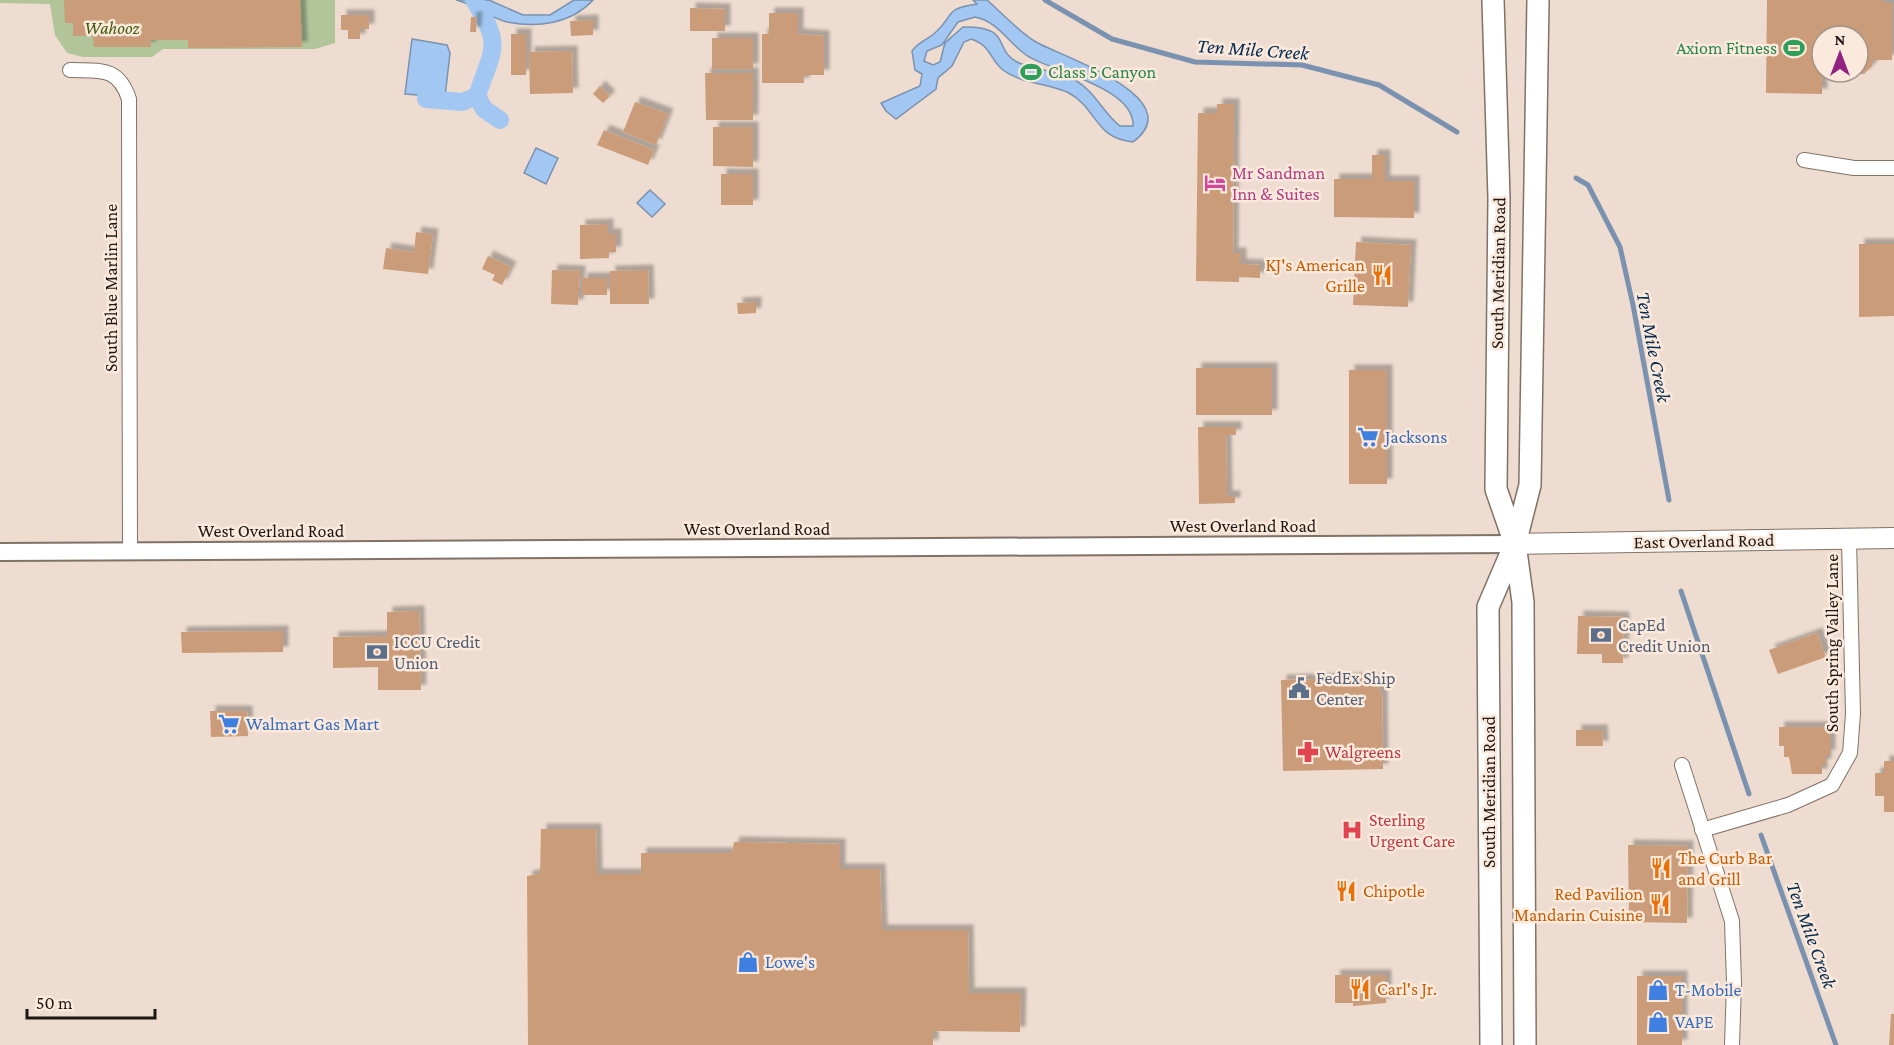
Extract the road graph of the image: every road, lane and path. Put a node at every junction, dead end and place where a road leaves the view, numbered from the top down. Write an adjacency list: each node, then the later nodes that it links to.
1 (1493, 0): 8 (main road, South Meridian Road)
2 (1538, 0): 8 (main road, South Meridian Road)
3 (70, 70): 9 (street, South Blue Marlin Lane)
4 (1804, 160): 5 (street)
5 (1894, 168)
6 (1894, 538): 7 (main road, East Overland Road)
7 (1849, 539): 8 (main road, East Overland Road); 12 (street, South Spring Valley Lane)
8 (1515, 544): 9 (street, West Overland Road); 13 (main road, South Meridian Road); 14 (main road, South Meridian Road)
9 (130, 551): 10 (street, West Overland Road)
10 (0, 552)
11 (1682, 765): 12 (street)
12 (1702, 830): 15 (street)
13 (1491, 1045)
14 (1525, 1045)
15 (1732, 1045)

